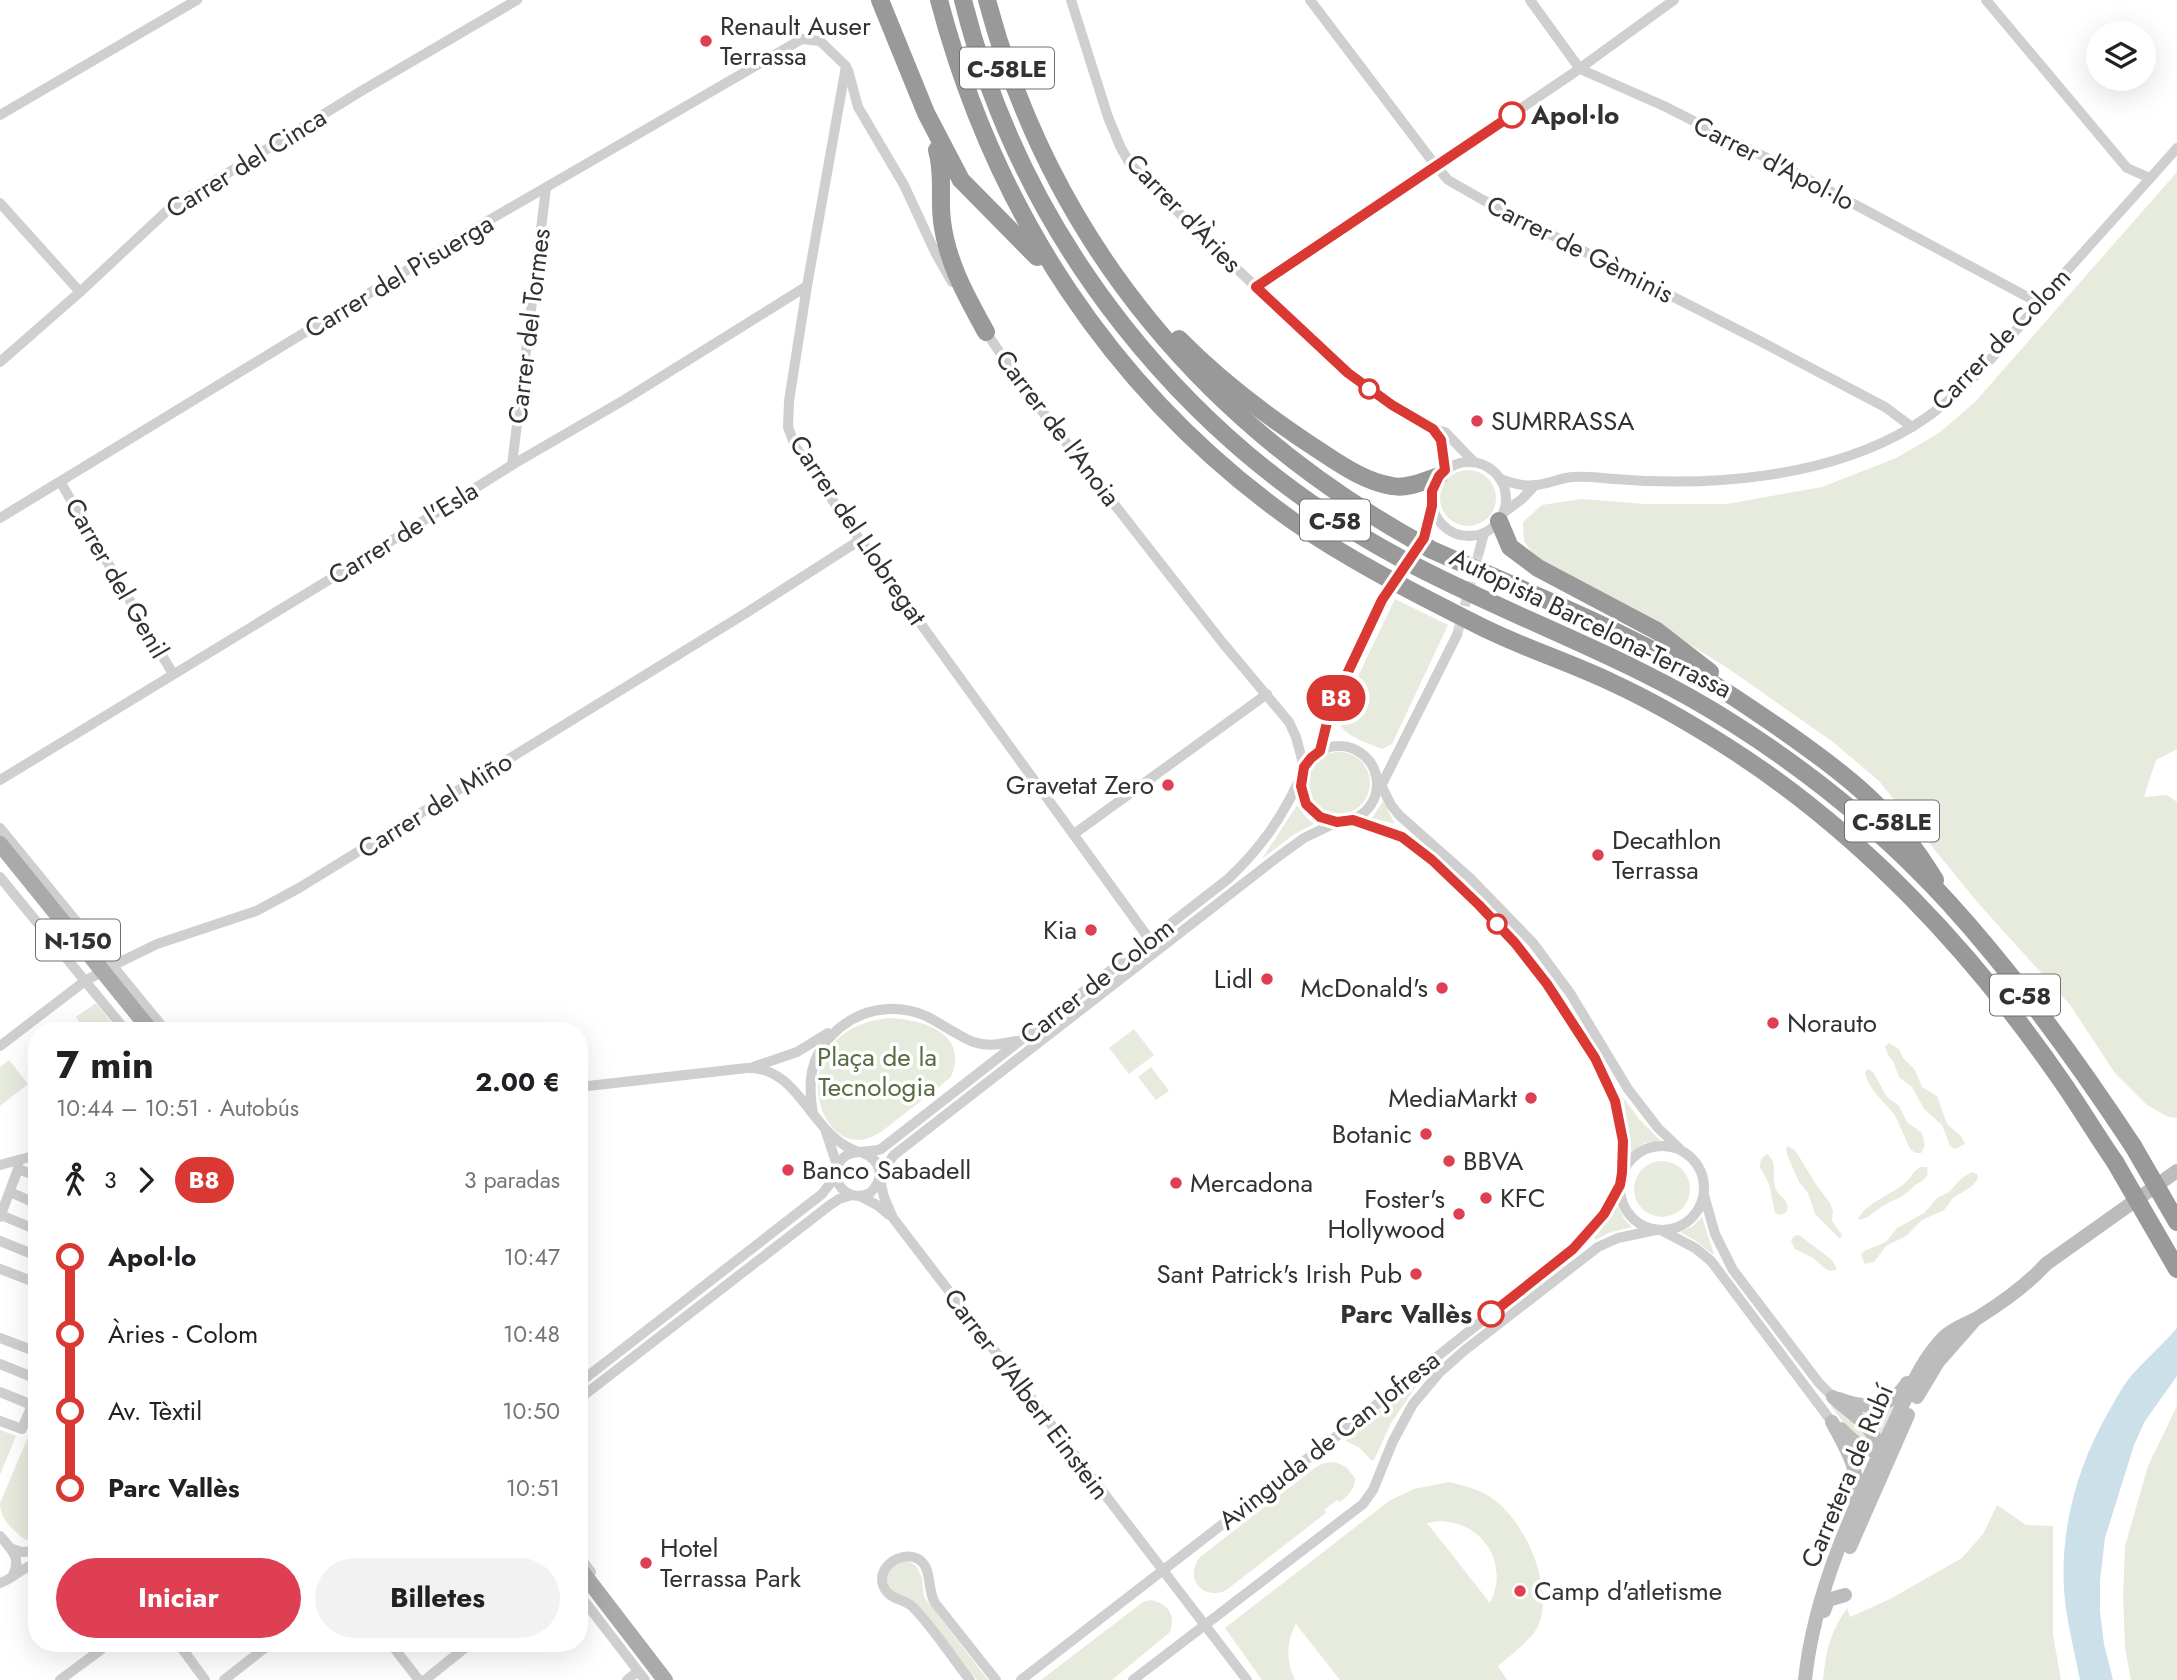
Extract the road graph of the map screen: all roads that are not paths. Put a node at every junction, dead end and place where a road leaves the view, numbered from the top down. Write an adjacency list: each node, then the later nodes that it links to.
1 (197, 0): 15 (street)
2 (517, 0): 25 (street, Carrer del Cinca)
3 (880, 0): 14 (highway)
4 (939, 0): 23 (highway, Autopista Barcelona-Terrassa / C-58)
5 (962, 0): 63 (highway, Autopista Barcelona-Terrassa / C-58)
6 (986, 0): 16 (highway, C-58LE)
7 (1072, 0): 24 (street, Carrer d'Àries)
8 (1310, 0): 18 (street, Carrer de Gèminis)
9 (1530, 0): 13 (street)
10 (1674, 0): 13 (street)
11 (1986, 0): 19 (street)
12 (846, 66): 20 (street, Carrer del Pisuerga); 22 (street, Carrer del Llobregat); 27 (street, Carrer de l'Anoia)
13 (1580, 69): 18 (street); 26 (street, Carrer d'Apol·lo)
14 (926, 113): 23 (highway); 27 (highway)
15 (0, 115)
16 (1033, 134): 33 (highway); 49 (highway, C-58LE)
17 (2177, 148): 19 (street, Carrer de Colom)
18 (1436, 166): 24 (street); 29 (street, Carrer de Gèminis)
19 (2150, 178): 26 (street, Carrer de Colom)
20 (546, 188): 32 (street, Carrer del Tormes); 35 (street, Carrer del Pisuerga)
21 (0, 203): 25 (street)
22 (807, 286): 32 (street, Carrer de l'Esla); 42 (street, Carrer del Llobregat)
23 (1065, 287): 104 (highway, Autopista Barcelona-Terrassa / C-58, bridge)
24 (1256, 287): 30 (street, Carrer d'Àries)
25 (80, 292): 28 (street, Carrer del Cinca)
26 (2039, 303): 29 (street, Carrer de Colom)
27 (986, 332): 47 (street, Carrer de l'Anoia)
28 (0, 362)
29 (1912, 427): 36 (street, Carrer de Colom)
30 (1433, 429): 31 (street, Carrer d'Àries); 33 (street)
31 (1474, 462): 33 (street); 34 (street)
32 (512, 465): 46 (street, Carrer de l'Esla)
33 (1442, 473): 37 (street)
34 (1500, 479): 36 (street, Carrer de Colom); 38 (street)
35 (61, 483): 39 (street, Carrer del Pisuerga); 46 (street, Carrer del Genil)
36 (1535, 485): 38 (street)
37 (1432, 506): 40 (street); 41 (street)
38 (1501, 517): 40 (street); 49 (highway)
39 (0, 518)
40 (1485, 533): 43 (street)
41 (1424, 538)
42 (860, 540): 58 (street, Carrer del Llobregat); 65 (street, Carrer del Miño)
43 (1479, 552)
44 (1382, 600): 48 (street)
45 (1457, 635): 53 (street)
46 (173, 674): 52 (street, Carrer de l'Esla)
47 (1267, 695): 50 (street, Carrer de l'Anoia); 58 (street)
48 (1320, 751): 50 (street); 51 (street)
49 (1818, 755): 63 (highway, C-58LE)
50 (1303, 772): 56 (street); 64 (street, Carrer de Colom)
51 (1376, 773): 53 (street); 54 (street)
52 (0, 780)
53 (1385, 780): 54 (street); 81 (street)
54 (1375, 797): 55 (street)
55 (1353, 820): 56 (street); 88 (street)
56 (1337, 822): 90 (street, Carrer de Colom)
57 (0, 828): 65 (street)
58 (1074, 834): 64 (street, Carrer del Llobregat)
59 (0, 844): 62 (main road, N-150)
60 (0, 859): 62 (main road, N-150)
61 (0, 877): 66 (street)
62 (30, 889): 67 (main road, N-150)
63 (1948, 903): 98 (highway, Autopista Barcelona-Terrassa / C-58, bridge)
64 (1150, 940): 75 (street, Carrer de Colom)
65 (114, 965): 66 (street, Carrer del Miño); 72 (street)
66 (85, 981): 68 (street, Carrer del Miño); 69 (street)
67 (118, 997): 70 (main road, N-150); 71 (main road, N-150)
68 (31, 1022)
69 (119, 1022)
70 (133, 1022)
71 (143, 1022)
72 (159, 1022)
73 (28, 1025): 76 (street, Carrer del Miño)
74 (840, 1026): 75 (street); 77 (street); 79 (street)
75 (1020, 1041): 82 (street, Carrer de Colom)
76 (0, 1046)
77 (747, 1068): 78 (street); 79 (street)
78 (588, 1086)
79 (814, 1116): 80 (street)
80 (824, 1129): 82 (street); 87 (street)
81 (1678, 1148): 88 (street); 93 (street)
82 (861, 1152): 87 (street); 90 (street)
83 (28, 1160): 85 (street)
84 (0, 1165): 85 (street)
85 (18, 1165): 86 (street); 92 (street)
86 (28, 1171)
87 (837, 1172): 94 (street); 112 (street)
88 (1622, 1173): 91 (street)
89 (2176, 1174): 106 (main road, Carretera de Rubí)
90 (880, 1177): 94 (street); 97 (street, Carrer d'Albert Einstein)
91 (1620, 1185): 100 (street); 129 (street, Avinguda de Can Jofresa)
92 (9, 1192): 95 (street); 96 (street)
93 (1704, 1195): 100 (street); 115 (street)
94 (856, 1196): 97 (street, Carrer d'Albert Einstein); 114 (street)
95 (28, 1200)
96 (0, 1216): 99 (street)
97 (893, 1218): 129 (street, Carrer d'Albert Einstein)
98 (2177, 1222)
99 (28, 1227)
100 (1659, 1230): 119 (street); 136 (street, Avinguda de Can Jofresa)
101 (0, 1241): 102 (street)
102 (28, 1252)
103 (0, 1269): 105 (street)
104 (2177, 1269)
105 (28, 1280)
106 (1976, 1319): 109 (main road, Carretera de Rubí); 120 (main road, Carretera de Rubí)
107 (0, 1338): 108 (street)
108 (28, 1349)
109 (1923, 1363): 115 (main road); 121 (main road, Carretera de Rubí)
110 (0, 1364): 111 (street)
111 (28, 1375)
112 (588, 1376)
113 (0, 1392): 116 (street)
114 (588, 1392)
115 (1833, 1397): 121 (main road)
116 (28, 1403)
117 (28, 1415): 118 (street)
118 (0, 1420)
119 (1832, 1422): 121 (main road); 133 (main road)
120 (1904, 1424): 121 (main road); 122 (main road, Carretera de Rubí)
121 (1880, 1451): 122 (main road); 133 (main road, Carretera de Rubí)
122 (1869, 1501): 133 (main road, Carretera de Rubí)
123 (0, 1536): 125 (street)
124 (0, 1543): 125 (street)
125 (10, 1548): 126 (street); 130 (street)
126 (28, 1552)
127 (28, 1566): 130 (street)
128 (588, 1568): 152 (street)
129 (1162, 1570): 136 (street, Carrer d'Albert Einstein); 155 (street, Avinguda de Can Jofresa)
130 (13, 1575): 132 (street)
131 (588, 1580): 151 (main road)
132 (0, 1583)
133 (1834, 1592): 158 (main road, Carretera de Rubí); 159 (main road, Carretera de Rubí)
134 (588, 1593): 150 (main road)
135 (588, 1606): 142 (street)
136 (1205, 1625): 156 (street, Avinguda de Can Jofresa); 157 (street, Carrer d'Albert Einstein)
137 (98, 1652): 143 (street)
138 (185, 1652): 144 (street)
139 (260, 1652): 145 (street)
140 (397, 1652): 146 (street)
141 (460, 1652): 147 (street)
142 (638, 1671): 148 (street); 149 (street)
143 (60, 1680)
144 (205, 1680)
145 (224, 1680)
146 (419, 1680)
147 (425, 1680)
148 (627, 1680)
149 (645, 1680)
150 (654, 1680)
151 (665, 1680)
152 (675, 1680)
153 (970, 1680): 154 (street)
154 (996, 1680)
155 (1021, 1680)
156 (1133, 1680)
157 (1247, 1680)
158 (1806, 1680)
159 (1814, 1680)

